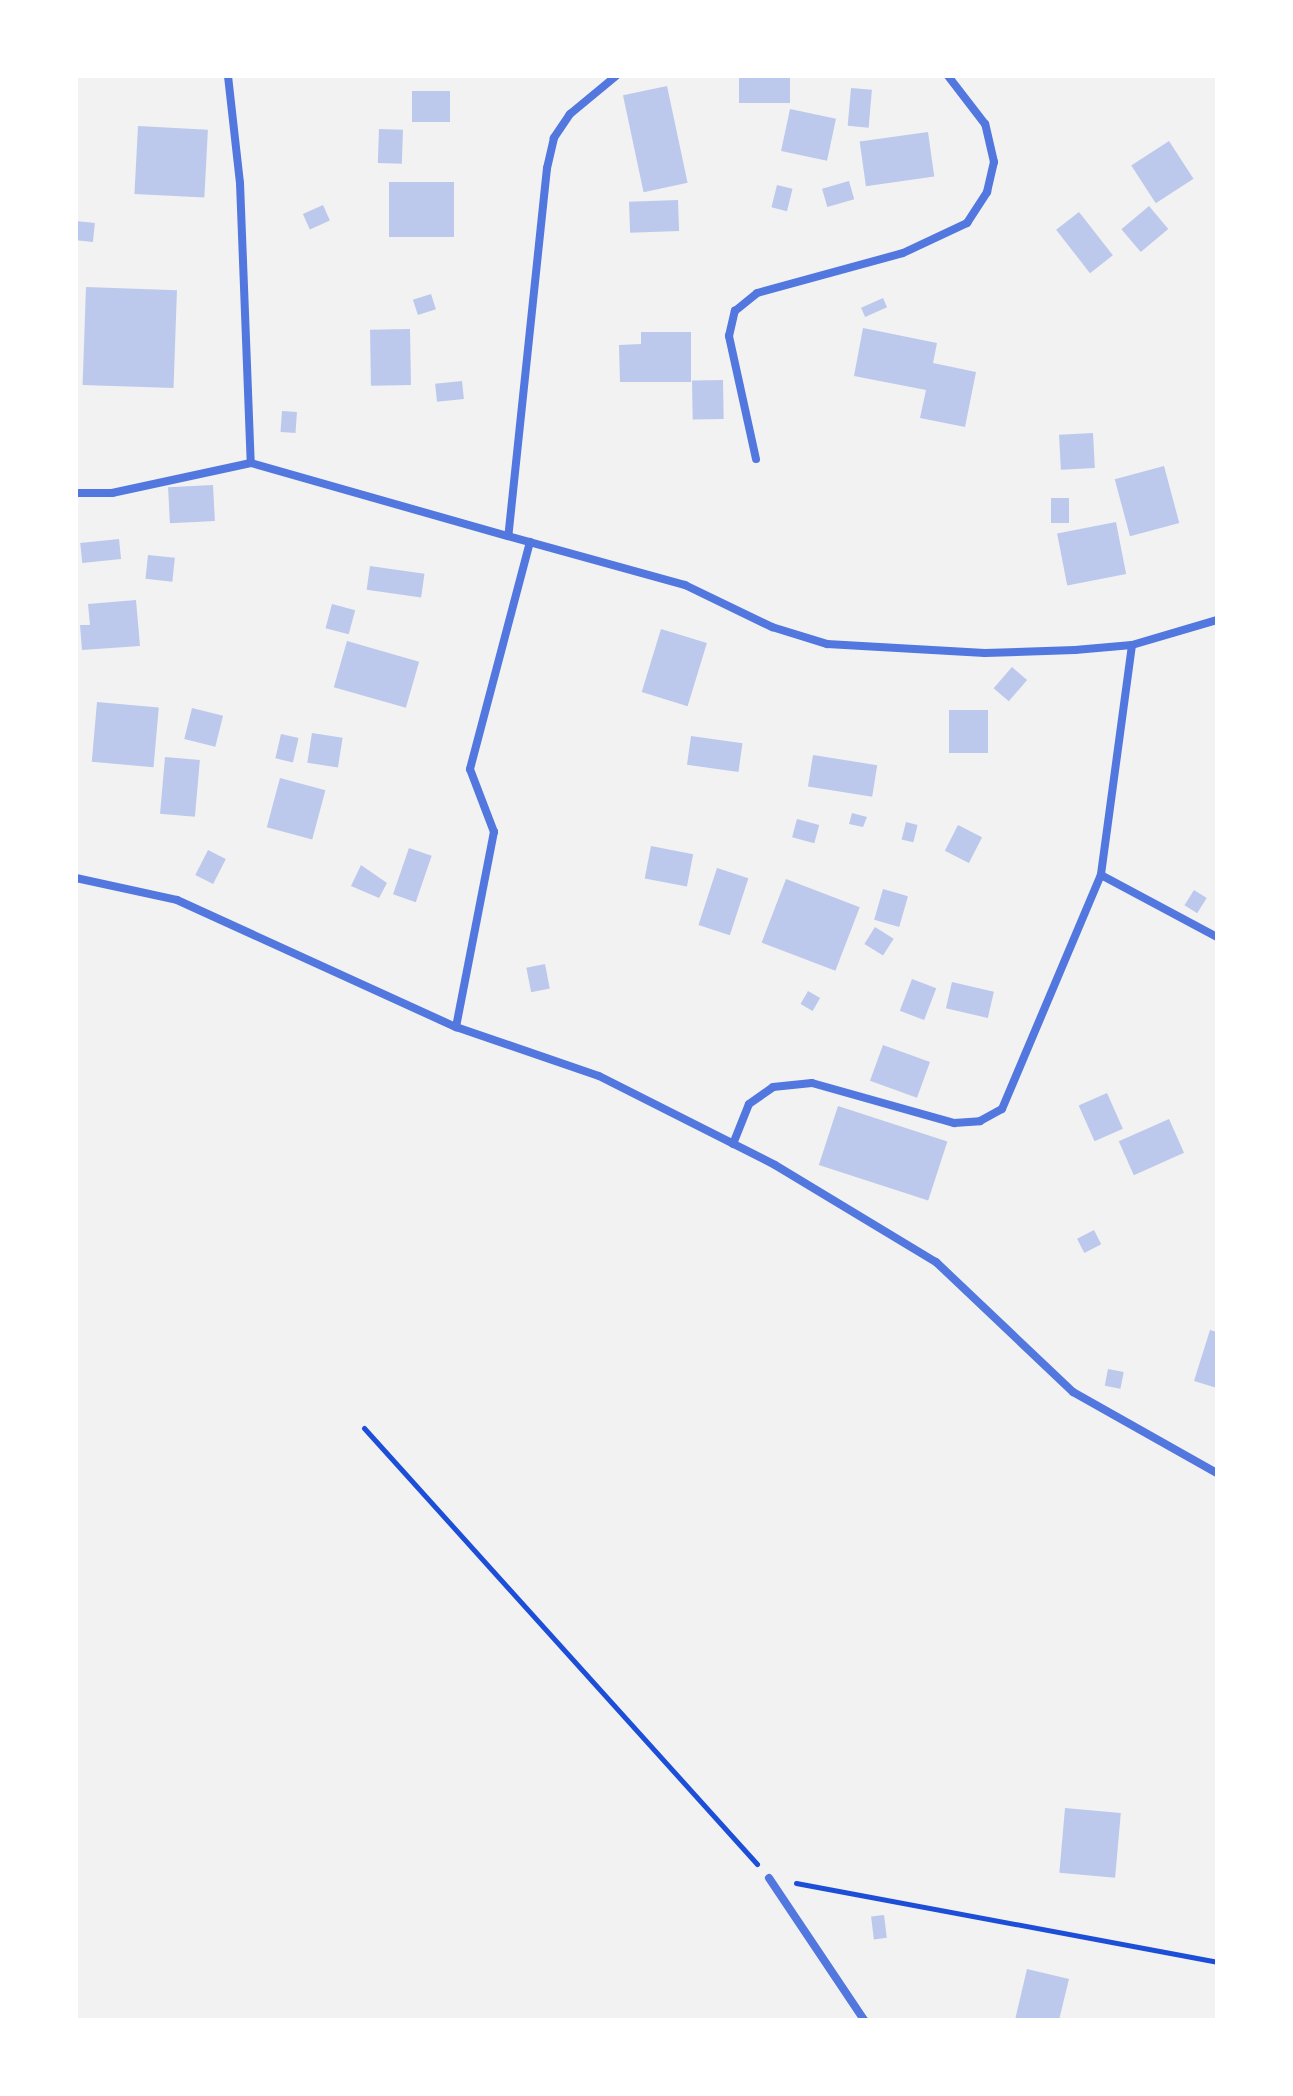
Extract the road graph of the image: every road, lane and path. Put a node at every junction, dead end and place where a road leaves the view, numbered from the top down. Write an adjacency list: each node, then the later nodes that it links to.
1 (228, 76): 5 (street)
2 (616, 76): 7 (street)
3 (948, 76): 4 (street)
4 (756, 459)
5 (251, 463): 6 (street); 7 (street)
6 (76, 493)
7 (508, 536): 8 (street)
8 (530, 542): 10 (street); 14 (street)
9 (1217, 620): 10 (street)
10 (1132, 645): 11 (street)
11 (1101, 875): 13 (street); 15 (street)
12 (76, 878): 14 (street)
13 (1217, 937)
14 (456, 1027): 15 (street)
15 (733, 1144): 17 (street)
16 (364, 1428): 18 (path)
17 (1217, 1473)
18 (769, 1878): 19 (path); 20 (street)
19 (1217, 1962)
20 (864, 2020)

